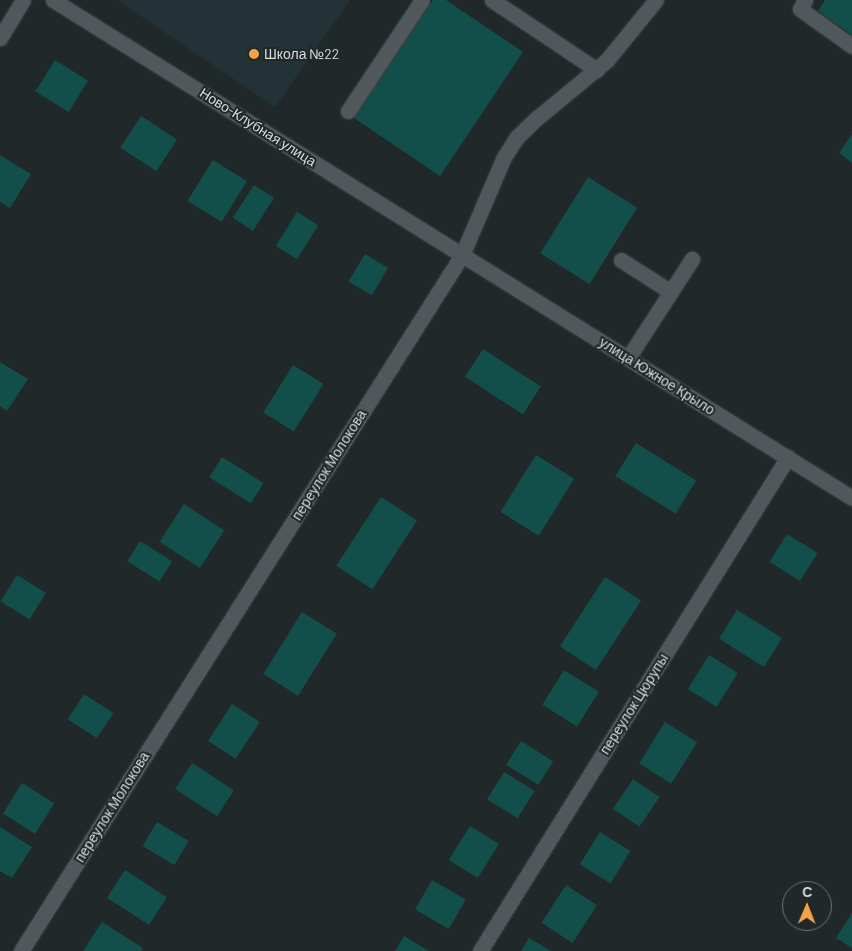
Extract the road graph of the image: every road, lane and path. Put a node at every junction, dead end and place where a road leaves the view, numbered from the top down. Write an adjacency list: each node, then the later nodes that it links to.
1 (23, 0): 7 (street)
2 (53, 0): 11 (street, Ново-Клубная улица)
3 (422, 0): 10 (street)
4 (492, 0): 9 (street)
5 (656, 0): 9 (street, переулок Молокова)
6 (805, 0): 8 (street)
7 (0, 38)
8 (852, 46)
9 (597, 70): 11 (street, переулок Молокова)
10 (348, 111)
11 (462, 255): 15 (street, улица Южное Крыло); 18 (street, переулок Молокова)
12 (692, 259): 14 (street)
13 (621, 260): 14 (street)
14 (671, 292): 15 (street)
15 (628, 358): 16 (street, улица Южное Крыло)
16 (788, 458): 17 (street, улица Южное Крыло); 19 (street, переулок Цюрупы)
17 (852, 498)
18 (21, 951)
19 (480, 951)

